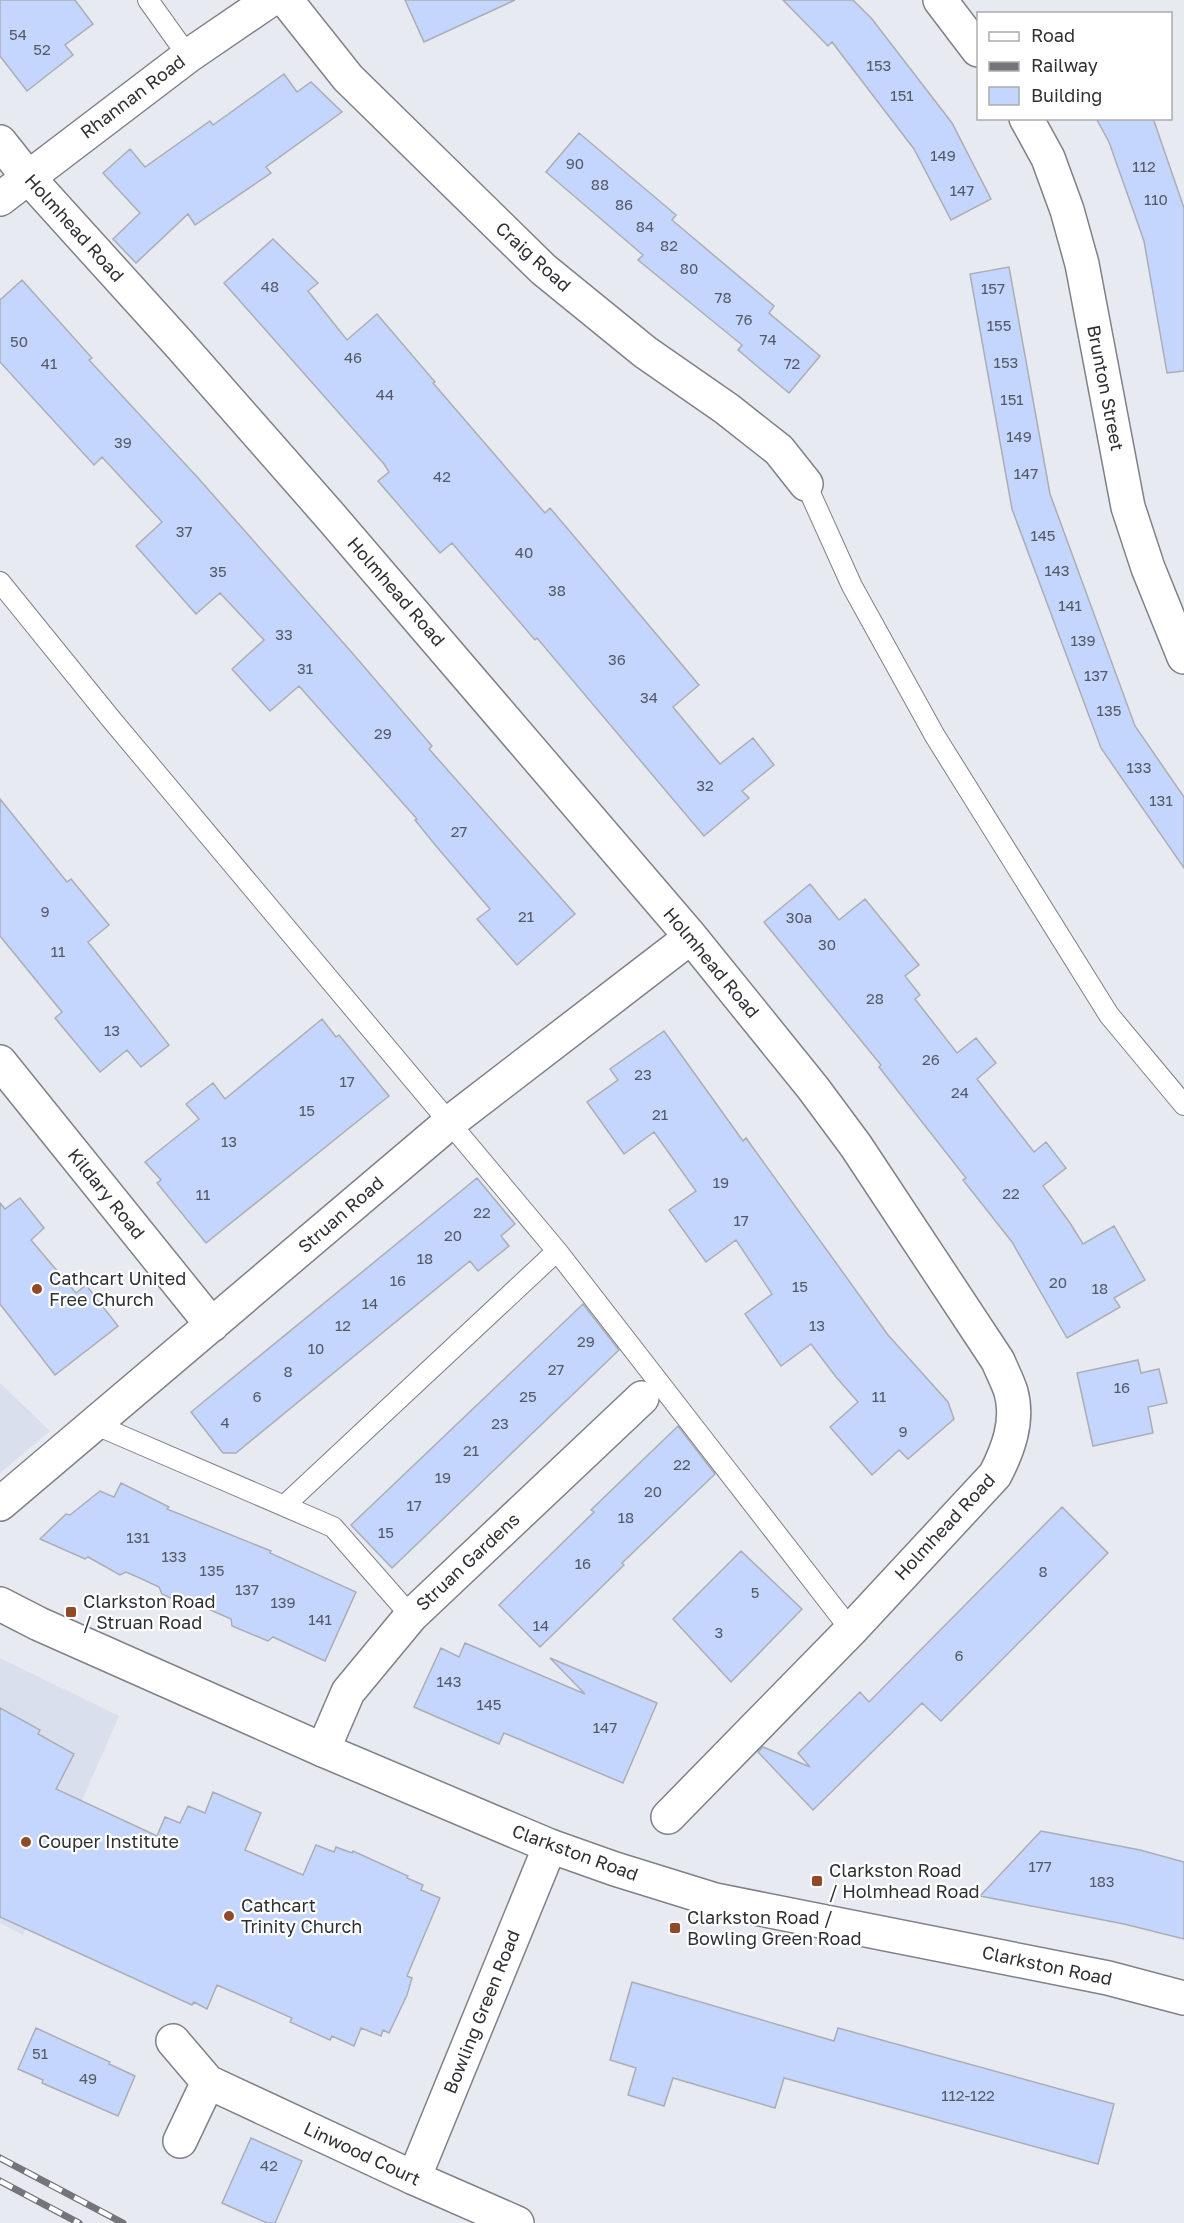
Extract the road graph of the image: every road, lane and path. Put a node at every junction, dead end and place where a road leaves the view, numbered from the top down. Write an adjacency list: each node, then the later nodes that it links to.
1 (148, 0): 6 (lane)
2 (270, 0): 6 (street, Rhannan Road)
3 (286, 0): 11 (street, Craig Road)
4 (940, 0): 5 (street)
5 (977, 49)
6 (188, 56): 9 (street, Rhannan Road)
7 (1027, 120): 13 (street, Brunton Street)
8 (0, 142): 9 (street, Holmhead Road)
9 (27, 176): 10 (street, Rhannan Road); 14 (street, Holmhead Road)
10 (0, 199)
11 (806, 484): 16 (lane)
12 (0, 582): 17 (lane)
13 (1184, 657)
14 (691, 937): 17 (street, Struan Road); 26 (street, Holmhead Road)
15 (0, 1062): 19 (street, Kildary Road)
16 (1184, 1105)
17 (449, 1123): 18 (lane); 19 (street, Struan Road)
18 (557, 1251): 23 (lane); 26 (lane)
19 (212, 1326): 21 (street, Struan Road)
20 (642, 1398): 25 (street, Struan Gardens)
21 (94, 1424): 22 (street, Struan Road); 23 (lane)
22 (0, 1504)
23 (285, 1505): 25 (lane)
24 (0, 1604): 27 (street, Clarkston Road)
25 (411, 1616): 27 (street, Struan Gardens)
26 (851, 1630): 28 (street, Holmhead Road)
27 (323, 1750): 29 (street, Clarkston Road)
28 (668, 1817)
29 (550, 1846): 30 (street, Clarkston Road); 34 (street, Bowling Green Road)
30 (1184, 1998)
31 (173, 2041): 32 (street, Linwood Court)
32 (208, 2082): 33 (street); 34 (street, Linwood Court)
33 (180, 2141)
34 (414, 2178): 35 (street, Linwood Court)
35 (517, 2223)

